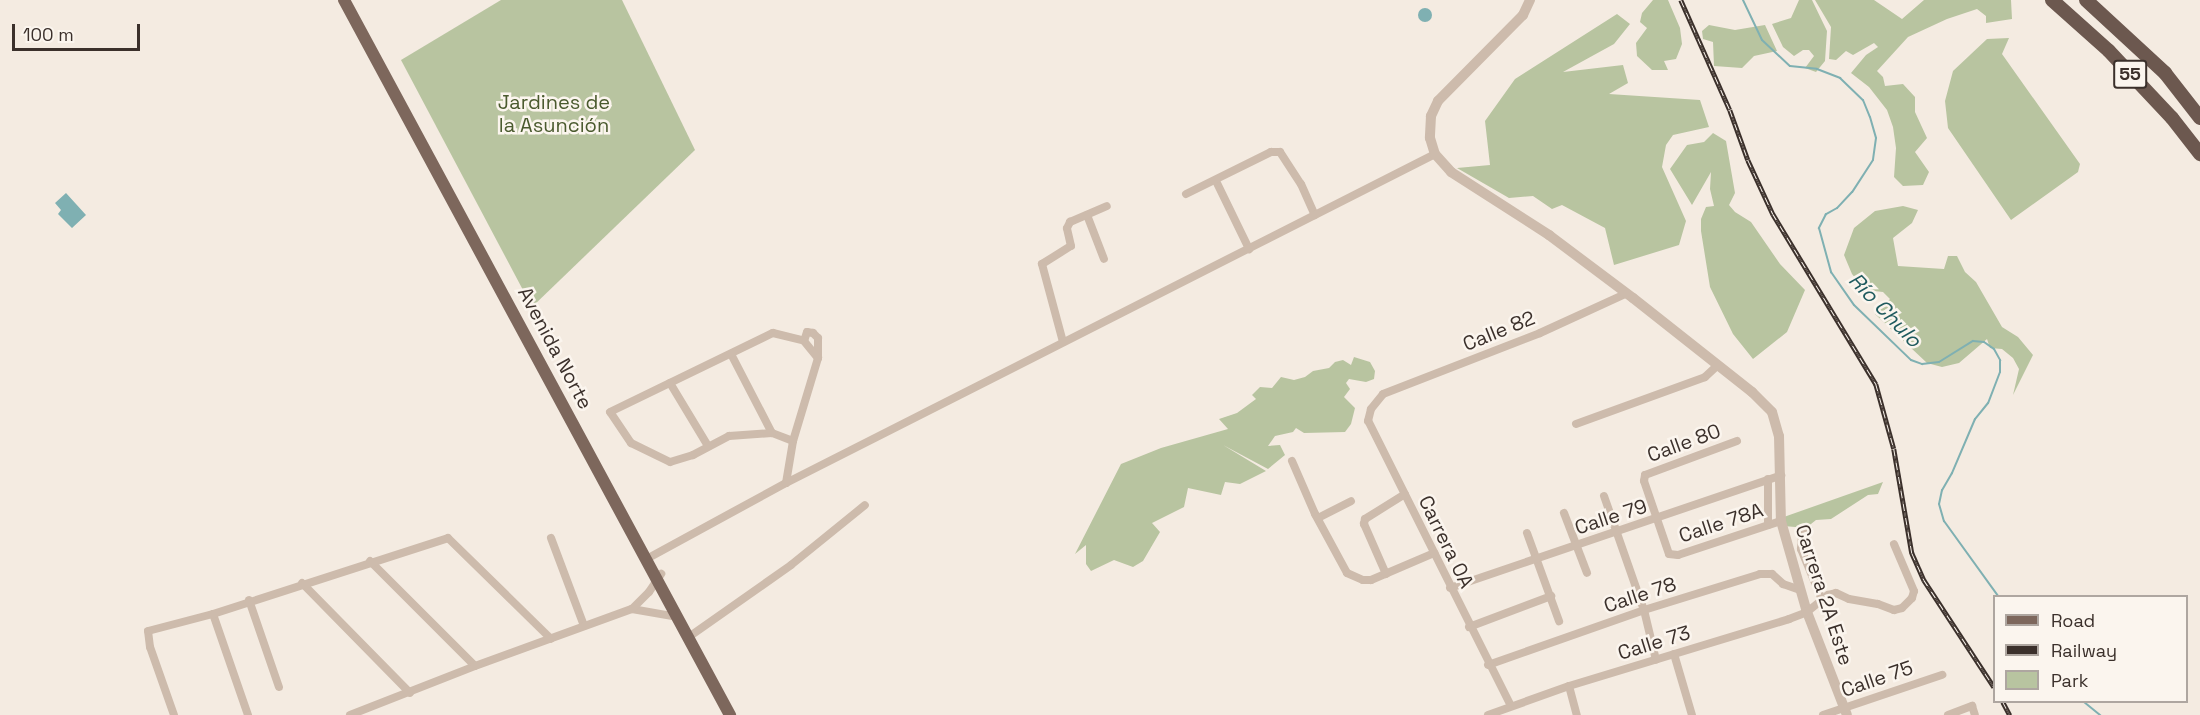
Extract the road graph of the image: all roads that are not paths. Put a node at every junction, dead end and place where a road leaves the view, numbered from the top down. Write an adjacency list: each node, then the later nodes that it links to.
1 (344, 0): 54 (main road, Avenida Norte)
2 (353, 0): 49 (main road, Avenida Norte)
3 (1530, 0): 7 (street)
4 (2052, 0): 8 (highway, 55)
5 (2086, 0): 6 (highway, 55)
6 (2200, 118)
7 (1435, 154): 13 (street); 16 (street, Carrera 2A Este)
8 (2200, 154)
9 (1216, 181): 10 (street); 13 (street); 14 (street)
10 (1186, 194)
11 (1107, 206): 12 (street)
12 (1087, 215): 15 (street); 18 (street)
13 (1315, 215): 14 (street)
14 (1249, 249): 18 (street)
15 (1104, 259)
16 (1629, 296): 21 (street, Carrera 2A Este); 23 (street, Calle 82)
17 (804, 341): 19 (street); 20 (street); 20 (street)
18 (1063, 342): 32 (street)
19 (731, 354): 22 (street); 25 (street)
20 (818, 358): 26 (street)
21 (1718, 365): 24 (street); 30 (street, Carrera 2A Este)
22 (670, 383): 28 (street); 28 (street)
23 (1383, 394): 33 (street, Carrera 0A)
24 (1576, 424)
25 (772, 433): 26 (street); 28 (street)
26 (793, 441): 32 (street)
27 (1737, 441): 39 (street, Calle 80)
28 (708, 446)
29 (1292, 461): 38 (street)
30 (1781, 475): 31 (street, Calle 79); 40 (street, Carrera 2A Este)
31 (1768, 479): 39 (street, Calle 79); 41 (street)
32 (786, 483): 49 (street)
33 (1404, 494): 48 (street, Carrera 0A); 53 (street)
34 (1604, 496): 43 (street)
35 (1351, 501): 38 (street)
36 (865, 504): 69 (street)
37 (1564, 513): 47 (street)
38 (1318, 518): 53 (street)
39 (1657, 519): 41 (street, Calle 78A); 43 (street, Calle 79)
40 (1781, 521): 41 (street, Calle 78A); 57 (street, Carrera 2A Este)
41 (1768, 525)
42 (1809, 529): 60 (street)
43 (1616, 532): 47 (street, Calle 79); 62 (street)
44 (1527, 533): 50 (street)
45 (551, 538): 67 (street)
46 (1894, 544): 60 (street)
47 (1575, 546): 50 (street, Calle 79); 52 (street)
48 (1434, 553): 53 (street); 56 (street, Carrera 0A)
49 (652, 556): 54 (main road, Avenida Norte)
50 (1536, 558): 56 (street, Calle 79); 58 (street)
51 (370, 561): 55 (street); 70 (street); 74 (street)
52 (1587, 573)
53 (1386, 574)
54 (660, 577): 61 (street); 65 (main road, Avenida Norte)
55 (303, 583): 59 (street); 78 (street)
56 (1450, 588): 68 (street, Carrera 0A)
57 (1800, 590): 62 (street, Calle 78); 63 (street, Carrera 2A Este)
58 (1551, 596): 66 (street); 68 (street)
59 (249, 600): 64 (street); 77 (street)
60 (1822, 600): 63 (street, Calle 73)
61 (632, 609): 65 (street); 67 (street)
62 (1644, 610): 72 (street); 73 (street, Calle 78)
63 (1806, 612): 71 (street, Calle 73); 80 (street, Carrera 2A Este)
64 (213, 614): 81 (street); 82 (street)
65 (680, 618): 69 (main road, Avenida Norte); 84 (main road, Avenida Norte)
66 (1559, 621)
67 (584, 626): 70 (street)
68 (1469, 627): 73 (street, Carrera 0A)
69 (693, 634): 85 (main road, Avenida Norte)
70 (551, 639): 74 (street)
71 (1674, 654): 72 (street, Calle 73); 88 (street)
72 (1656, 660): 76 (street, Calle 73)
73 (1488, 665): 79 (street, Carrera 0A)
74 (475, 666): 78 (street)
75 (1942, 675): 80 (street, Calle 75)
76 (1569, 686): 79 (street, Calle 73); 87 (street)
77 (279, 687)
78 (410, 693): 83 (street)
79 (1511, 706): 86 (street)
80 (1846, 712): 89 (street, Calle 75)
81 (174, 715)
82 (248, 715)
83 (350, 715)
84 (730, 715)
85 (738, 715)
86 (1488, 715)
87 (1577, 715)
88 (1692, 715)
89 (1823, 715)
90 (1948, 715): 91 (street)
91 (1975, 715)

